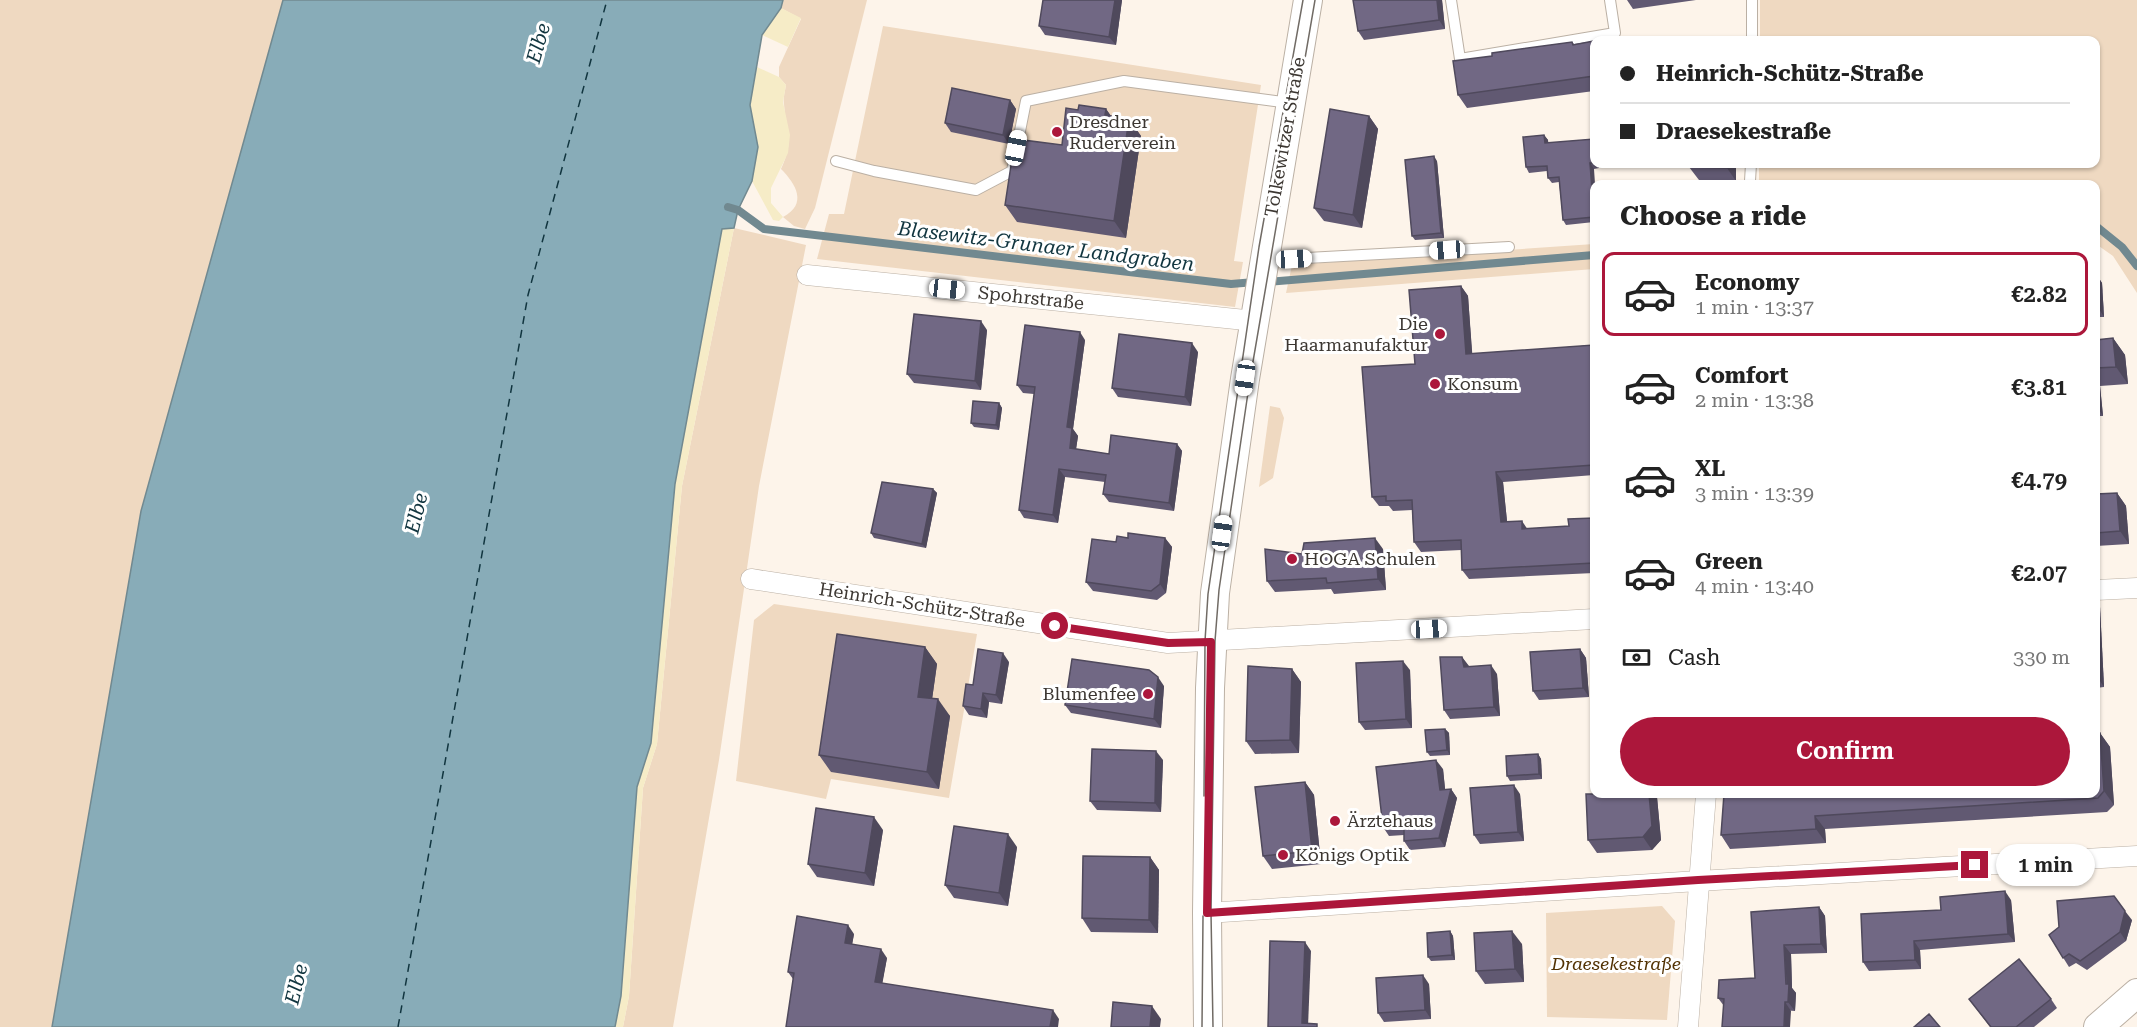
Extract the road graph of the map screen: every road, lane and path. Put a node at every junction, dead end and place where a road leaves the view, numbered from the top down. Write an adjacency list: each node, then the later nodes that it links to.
1 (1308, 0): 8 (main road, Tolkewitzer Straße)
2 (1451, 0): 7 (lane)
3 (1610, 0): 5 (lane)
4 (1752, 0): 6 (lane)
5 (1596, 36)
6 (1752, 36)
7 (1590, 37)
8 (1290, 103): 9 (lane); 11 (main road, Tolkewitzer Straße)
9 (836, 161)
10 (1509, 247): 11 (lane)
11 (1264, 261): 13 (main road, Tolkewitzer Straße)
12 (807, 275): 13 (street, Spohrstraße)
13 (1255, 316): 18 (main road, Tolkewitzer Straße)
14 (751, 579): 18 (street, Heinrich-Schütz-Straße)
15 (2133, 588): 16 (street)
16 (2100, 590)
17 (1590, 619): 18 (street, Heinrich-Schütz-Straße)
18 (1211, 642): 22 (main road, Tolkewitzer Straße)
19 (1706, 798): 21 (street)
20 (2137, 855): 21 (street)
21 (1698, 880): 22 (street); 25 (street)
22 (1207, 913): 24 (main road, Tolkewitzer Straße)
23 (2137, 993): 26 (main road)
24 (1208, 1027)
25 (1688, 1027)
26 (2098, 1027)

